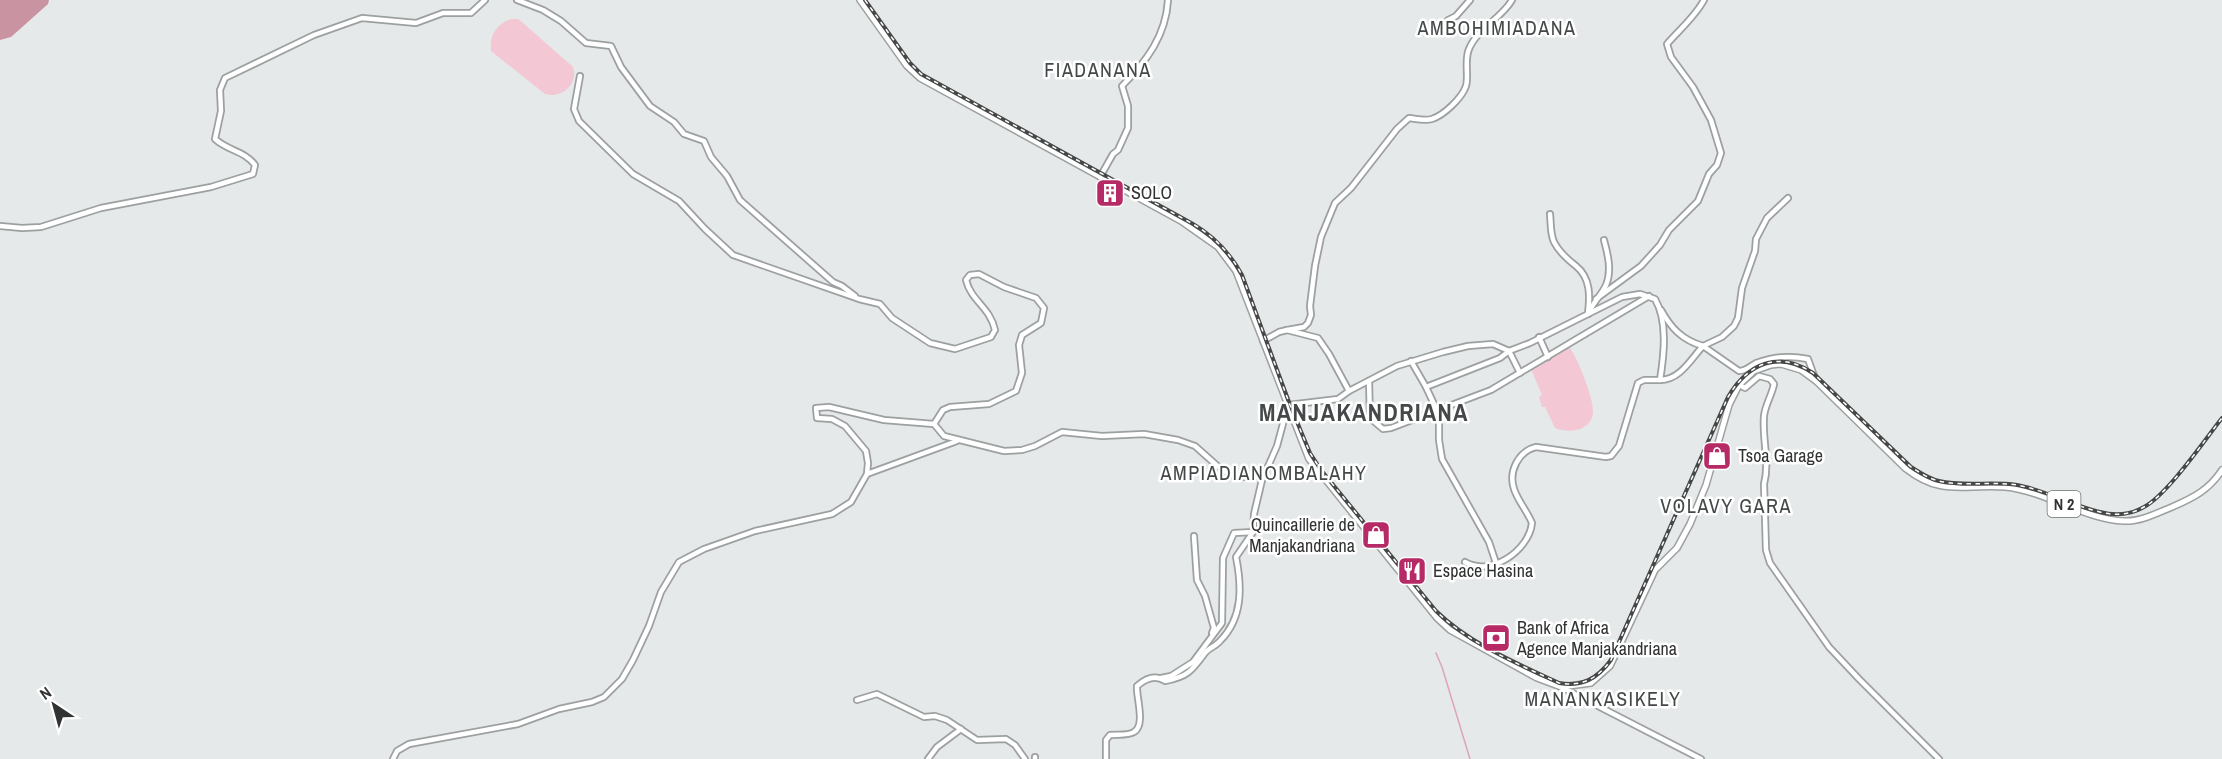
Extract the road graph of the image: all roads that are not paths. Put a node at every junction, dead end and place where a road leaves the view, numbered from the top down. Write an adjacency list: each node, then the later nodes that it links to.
1 (485, 0): 13 (street)
2 (517, 0): 16 (street)
3 (860, 0): 10 (main road)
4 (1168, 0): 10 (street)
5 (1470, 0): 8 (street)
6 (1512, 0): 20 (street)
7 (1704, 0): 17 (street)
8 (1448, 20)
9 (580, 76): 16 (street)
10 (1100, 177): 22 (main road)
11 (1788, 198): 23 (street)
12 (1550, 214): 19 (street)
13 (0, 226)
14 (1604, 240): 17 (street)
15 (1649, 296): 18 (street); 19 (street); 25 (street)
16 (859, 299): 36 (street)
17 (1596, 299): 19 (street)
18 (1660, 308): 23 (street); 28 (street)
19 (1588, 314): 21 (street)
20 (1287, 330): 22 (street); 33 (street)
21 (1539, 337): 24 (street); 25 (street)
22 (1263, 341): 34 (main road)
23 (1703, 346): 28 (street); 30 (street)
24 (1509, 351): 26 (street); 27 (street); 32 (street)
25 (1548, 357): 27 (street)
26 (1411, 362): 29 (street); 32 (street)
27 (1520, 373): 35 (street)
28 (1660, 380): 44 (street)
29 (1369, 381): 33 (street); 35 (street)
30 (1816, 381): 31 (main road, N 2); 38 (main road, N 2)
31 (1739, 385): 47 (main road); 55 (street)
32 (1426, 387): 35 (street)
33 (1349, 391): 34 (street)
34 (1288, 405): 40 (street); 47 (main road)
35 (1438, 411): 44 (street)
36 (934, 424): 37 (street); 39 (street)
37 (957, 441): 39 (street); 40 (street)
38 (2222, 470)
39 (867, 474): 50 (street)
40 (1264, 475): 41 (street)
41 (1253, 532): 45 (street); 46 (street)
42 (1194, 536): 45 (street)
43 (1465, 562): 44 (street)
44 (1496, 562)
45 (1211, 638): 46 (street)
46 (1161, 678): 53 (street)
47 (1561, 687): 54 (street)
48 (857, 700): 49 (street)
49 (961, 729): 51 (street); 52 (street)
50 (393, 759)
51 (928, 759)
52 (1025, 759)
53 (1106, 759)
54 (1701, 759)
55 (1939, 759)

